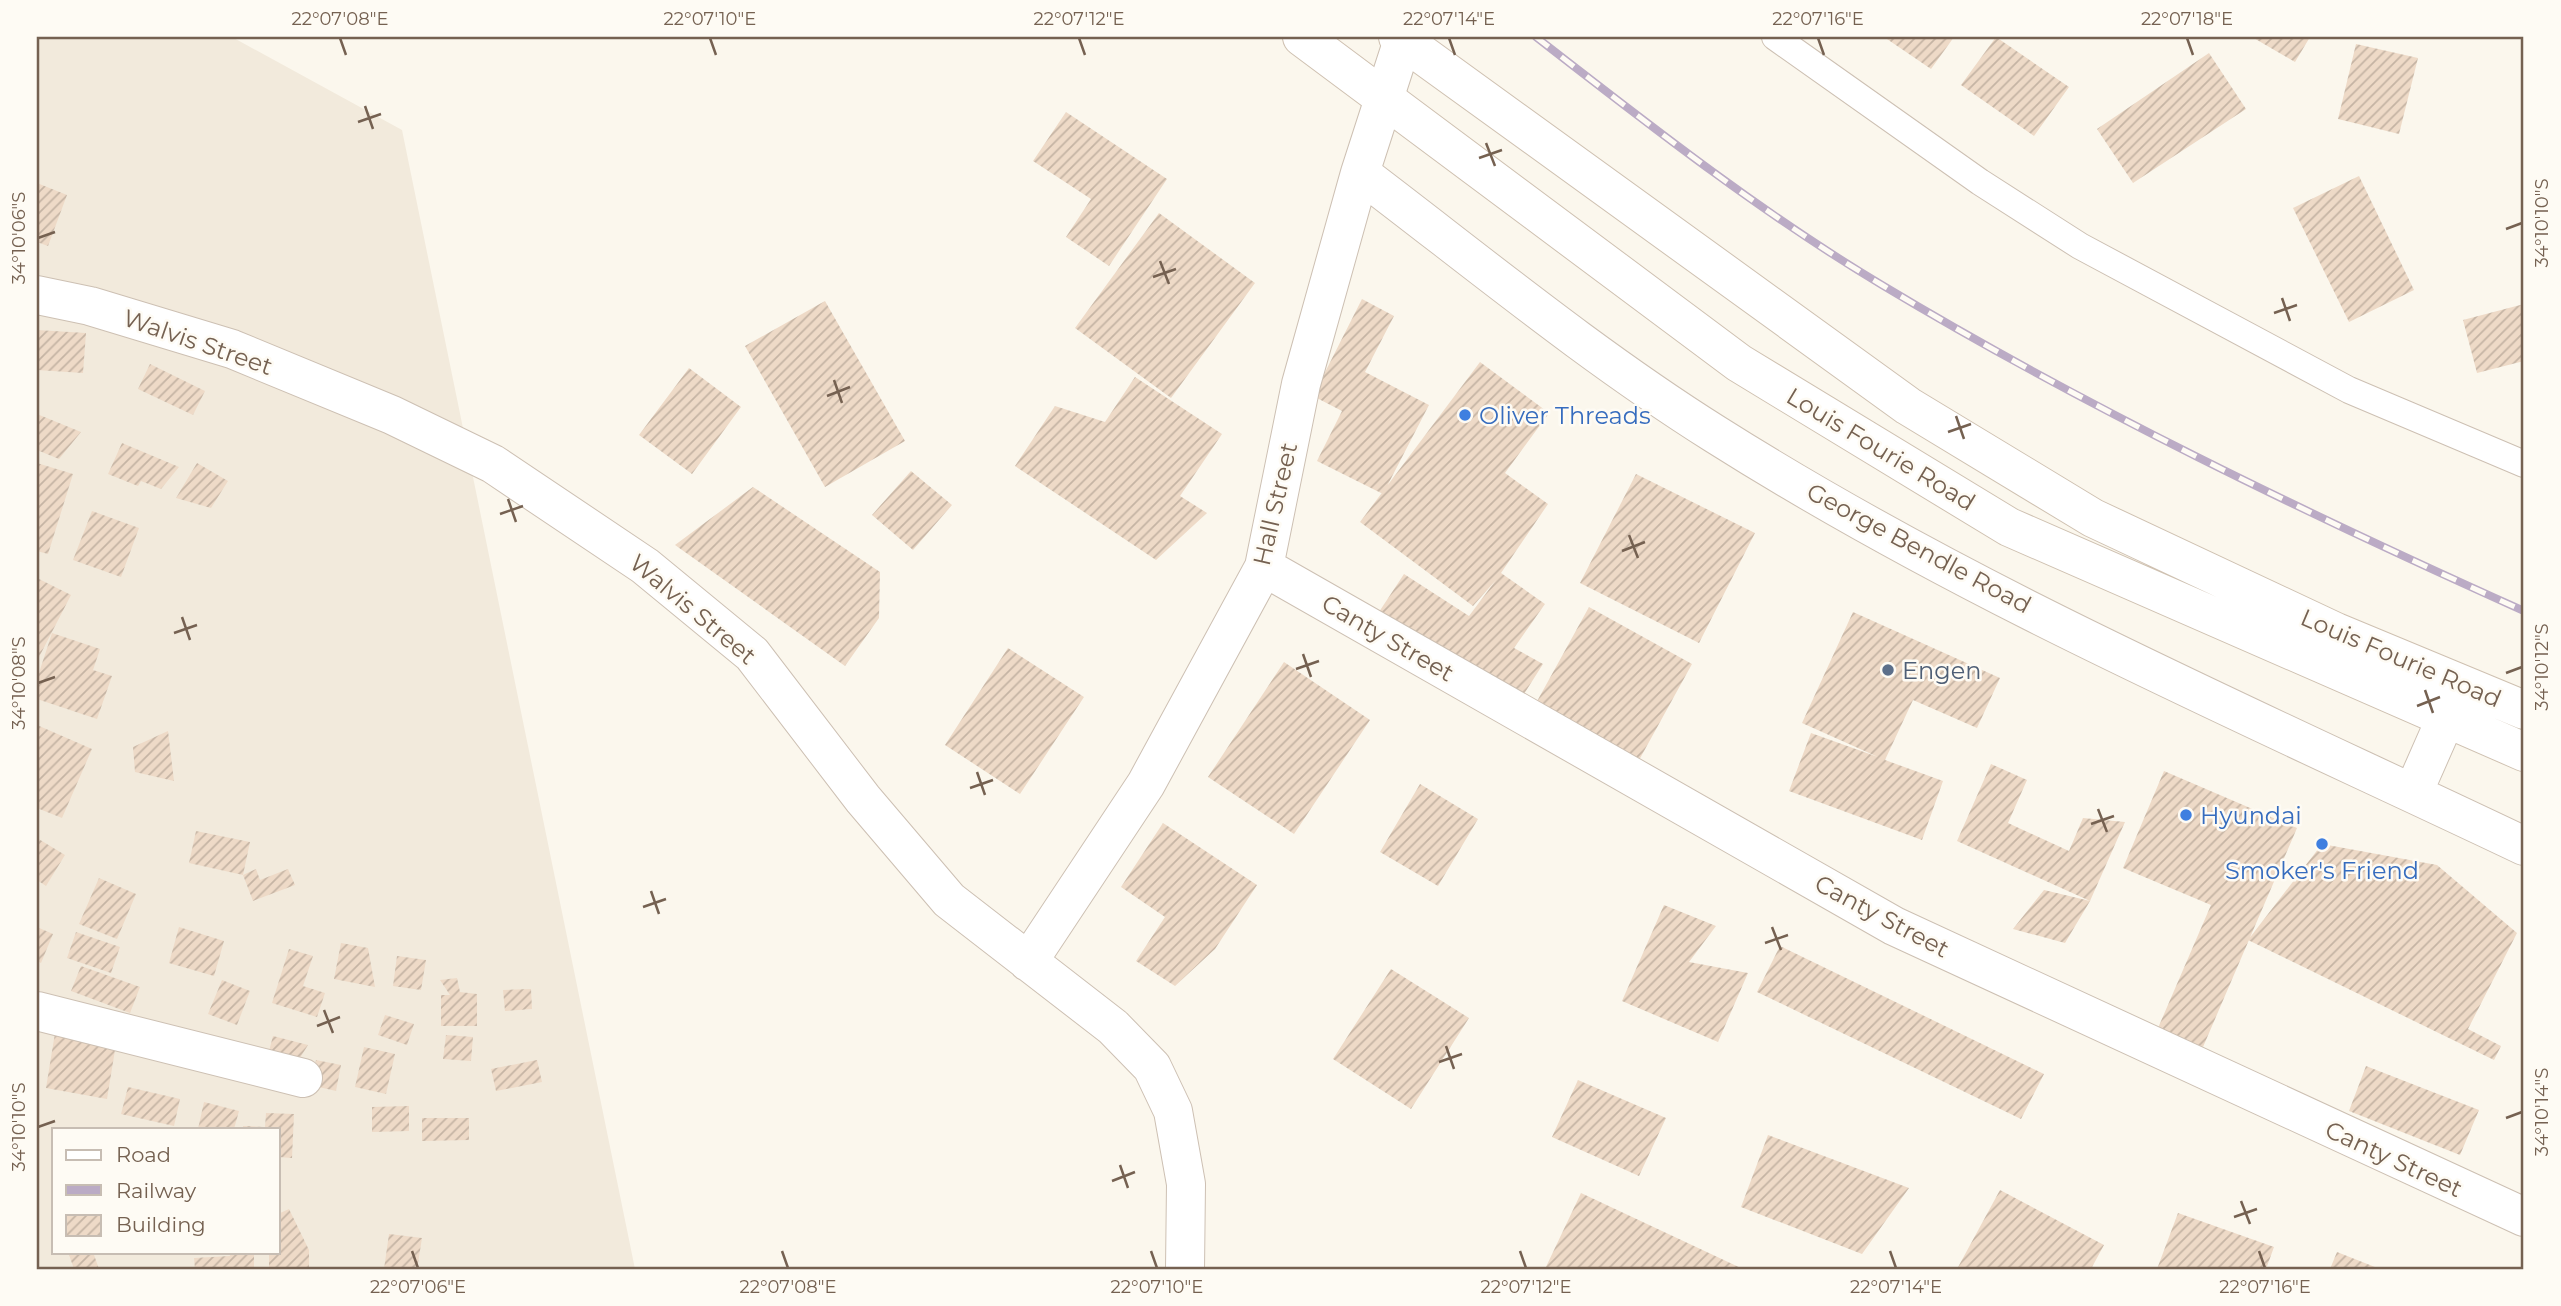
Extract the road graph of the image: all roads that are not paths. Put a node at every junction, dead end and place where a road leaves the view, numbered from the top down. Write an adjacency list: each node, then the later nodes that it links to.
1 (1302, 37): 4 (street, Louis Fourie Road)
2 (1775, 37): 7 (lane)
3 (1401, 38): 4 (street, Hall Street); 9 (street, Louis Fourie Road)
4 (1385, 98): 5 (street, Hall Street); 10 (street, Louis Fourie Road)
5 (1360, 173): 8 (street, Hall Street); 12 (street, George Bendle Road)
6 (37, 295): 14 (street, Walvis Street)
7 (2524, 464)
8 (1264, 567): 14 (street, Hall Street); 17 (street, Canty Street)
9 (2524, 710)
10 (2446, 718): 11 (street, Louis Fourie Road); 12 (street)
11 (2524, 751)
12 (2413, 793): 13 (street, George Bendle Road)
13 (2524, 846)
14 (1028, 962): 18 (street, Walvis Street)
15 (37, 1011): 16 (street)
16 (303, 1078)
17 (2524, 1217)
18 (1185, 1269)

